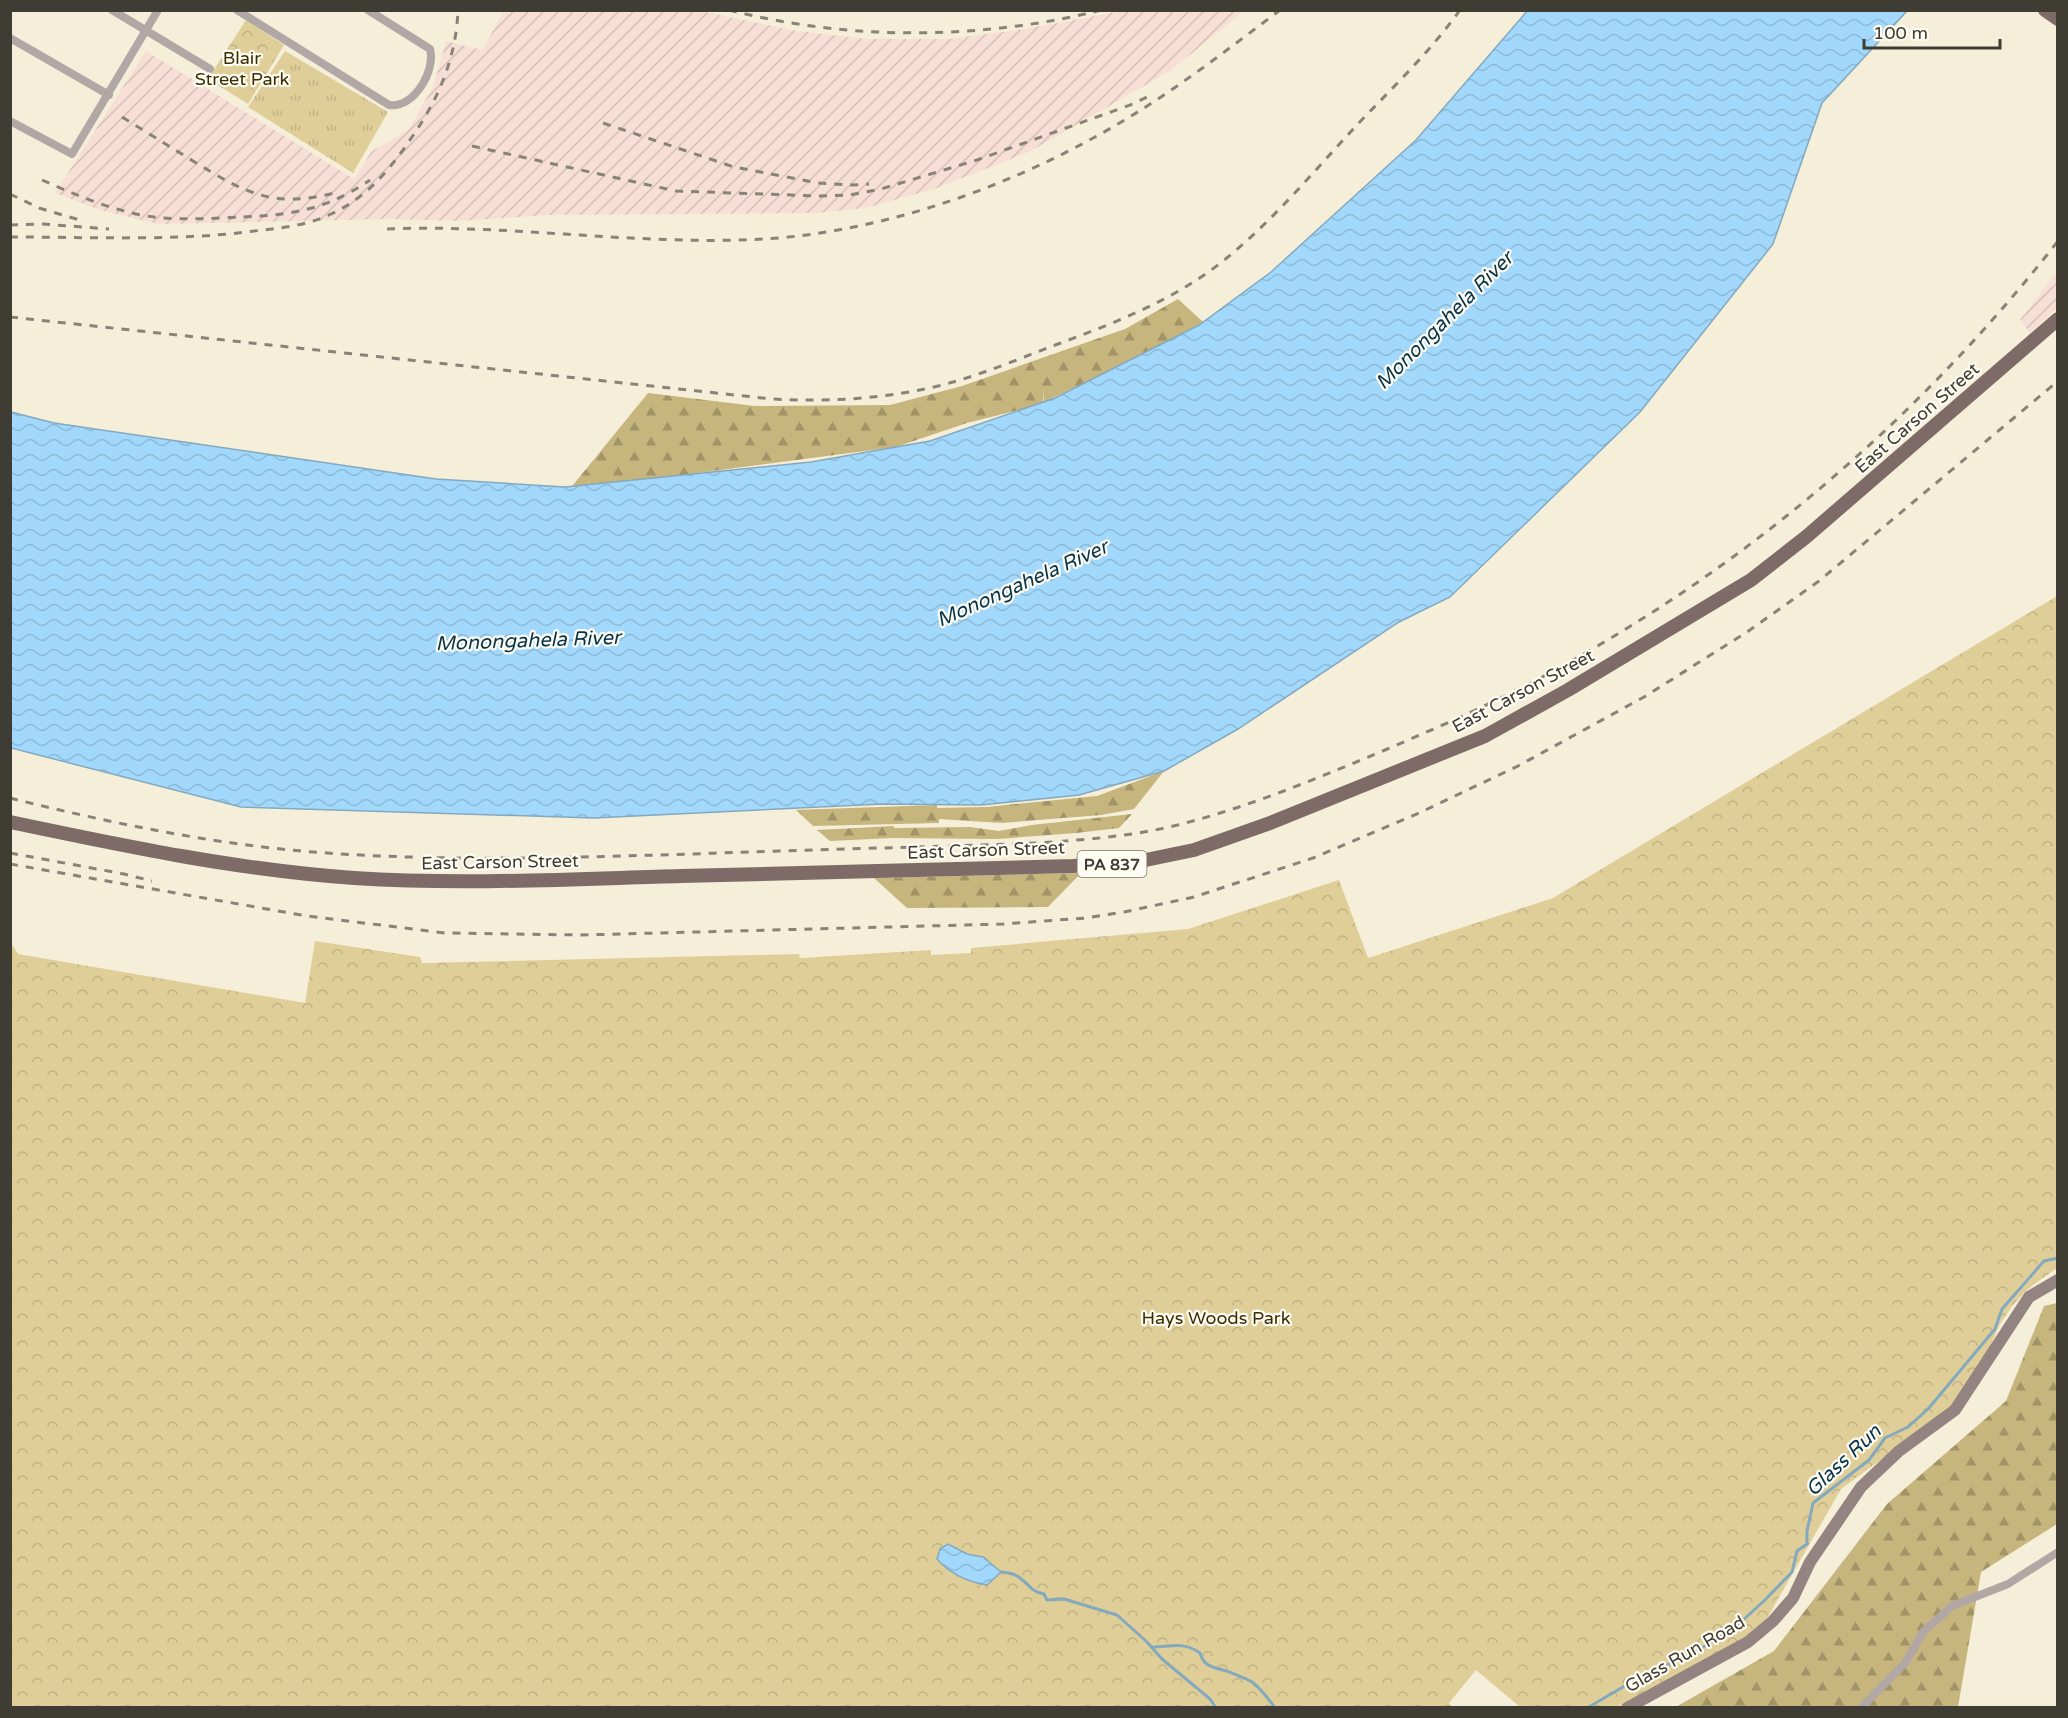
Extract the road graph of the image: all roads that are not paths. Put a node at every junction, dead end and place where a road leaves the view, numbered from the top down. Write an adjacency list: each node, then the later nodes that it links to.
1 (112, 10): 7 (street)
2 (158, 10): 7 (street)
3 (237, 10): 4 (street)
4 (368, 10)
5 (2045, 10): 6 (main road)
6 (2058, 19)
7 (146, 31): 9 (street); 10 (street)
8 (10, 38): 10 (street)
9 (210, 69)
10 (109, 95): 11 (street)
11 (10, 121)
12 (2058, 319): 13 (main road, East Carson Street / PA 837)
13 (10, 822)
14 (2058, 1280): 16 (main road, Glass Run Road)
15 (2058, 1552): 17 (street)
16 (1627, 1707)
17 (1862, 1707)

